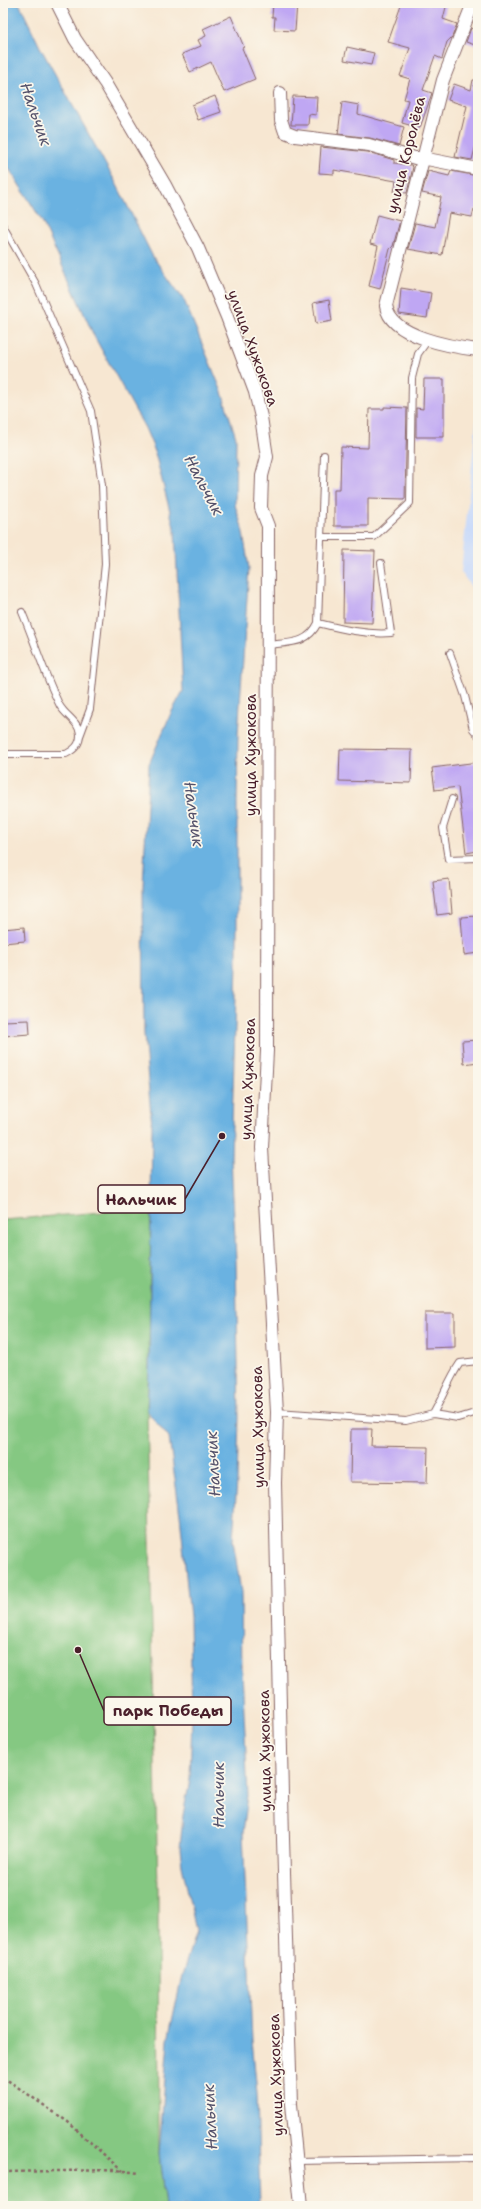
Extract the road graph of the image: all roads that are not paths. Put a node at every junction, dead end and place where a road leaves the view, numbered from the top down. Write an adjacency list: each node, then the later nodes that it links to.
1 (473, 3): 4 (street, улица Королёва)
2 (60, 4): 14 (street, улица Хужокова)
3 (280, 93): 4 (street)
4 (422, 158): 5 (street); 7 (street, улица Королёва)
5 (478, 169)
6 (3, 226): 17 (lane)
7 (428, 340): 8 (street); 10 (lane)
8 (478, 350)
9 (324, 455): 10 (lane)
10 (321, 537): 13 (lane)
11 (381, 563): 13 (lane)
12 (22, 612): 17 (lane)
13 (318, 623): 14 (lane)
14 (268, 645): 22 (street, улица Хужокова)
15 (450, 652): 16 (lane)
16 (478, 735)
17 (80, 736): 18 (lane)
18 (3, 754)
19 (452, 799): 20 (lane)
20 (478, 858)
21 (478, 1361): 24 (lane)
22 (277, 1412): 24 (lane); 26 (street, улица Хужокова)
23 (478, 1412): 24 (lane)
24 (433, 1414)
25 (478, 2158): 26 (lane)
26 (296, 2161): 27 (street, улица Хужокова)
27 (301, 2206)

